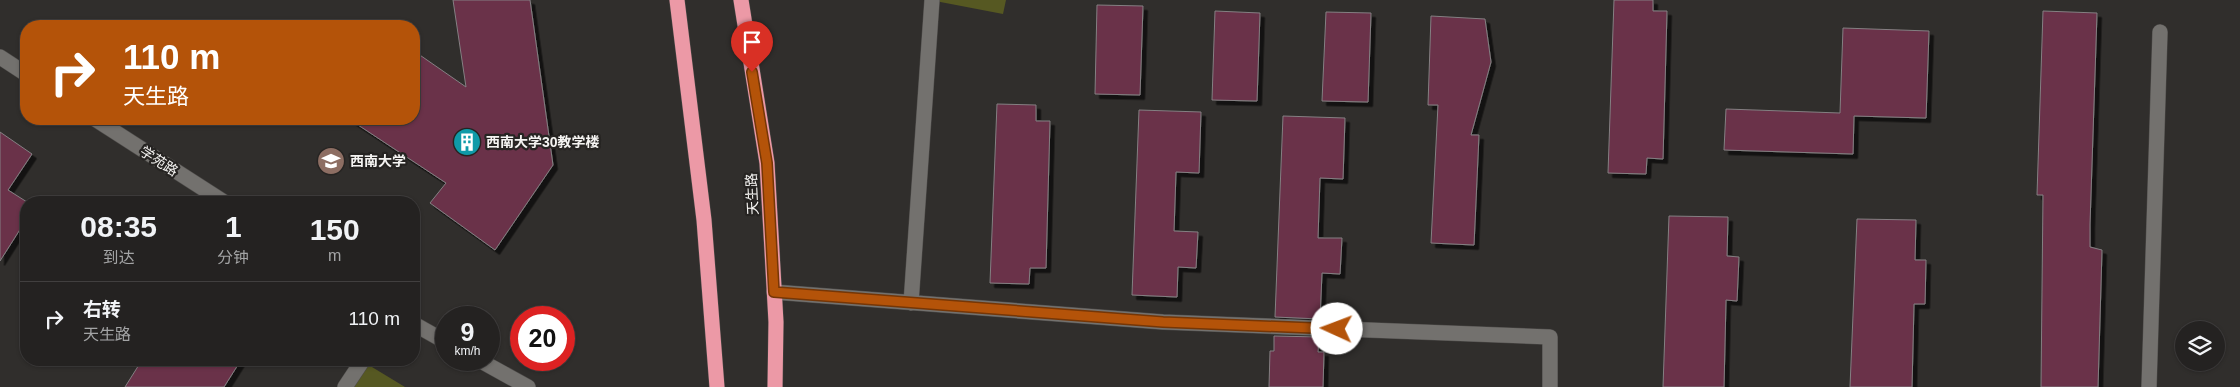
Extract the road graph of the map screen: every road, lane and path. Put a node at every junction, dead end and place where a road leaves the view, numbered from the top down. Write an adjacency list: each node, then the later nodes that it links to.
1 (677, 0): 17 (highway)
2 (741, 0): 9 (highway, 天生路)
3 (932, 0): 10 (lane)
4 (2160, 32): 20 (lane)
5 (0, 57): 6 (lane)
6 (20, 70)
7 (104, 125): 8 (lane, 学苑路)
8 (215, 196)
9 (774, 292): 10 (lane); 18 (highway, 天生路)
10 (911, 303): 19 (lane)
11 (420, 327): 12 (lane)
12 (435, 336)
13 (359, 366): 15 (lane)
14 (499, 371): 16 (lane)
15 (345, 387)
16 (528, 387)
17 (717, 387)
18 (775, 387)
19 (1550, 387)
20 (2148, 387)

